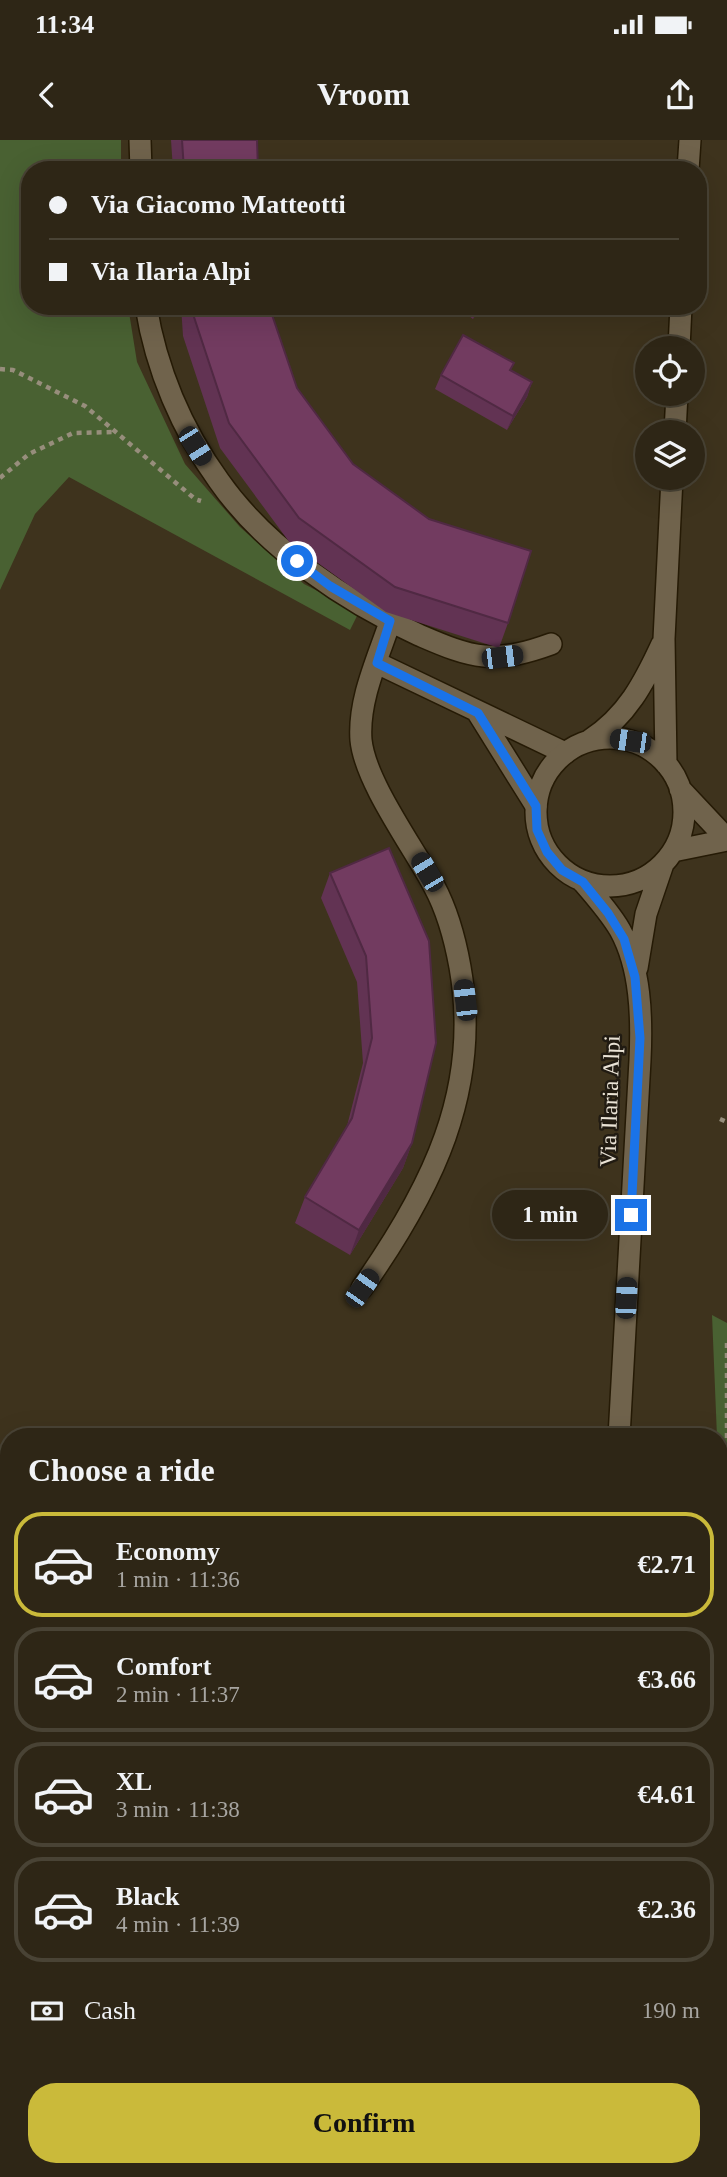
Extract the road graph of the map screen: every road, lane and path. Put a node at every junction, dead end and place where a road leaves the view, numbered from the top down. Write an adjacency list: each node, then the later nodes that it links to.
1 (140, 140): 3 (street)
2 (690, 140): 4 (street)
3 (141, 161)
4 (689, 161)
5 (148, 315): 12 (street)
6 (681, 315): 7 (street)
7 (680, 336)
8 (0, 369): 9 (path)
9 (115, 432): 10 (path); 12 (path)
10 (0, 478)
11 (671, 490): 14 (street)
12 (243, 511): 13 (street)
13 (390, 621): 15 (street); 16 (street)
14 (664, 639): 18 (street); 20 (street)
15 (551, 644)
16 (377, 663): 17 (street); 29 (street)
17 (478, 713): 19 (street); 22 (street)
18 (587, 741): 19 (street); 20 (street)
19 (565, 753): 22 (street)
20 (666, 764): 21 (street)
21 (680, 789): 23 (street); 24 (street)
22 (536, 806): 25 (street)
23 (727, 839): 24 (street)
24 (668, 858): 25 (street); 26 (street, Via Ilaria Alpi)
25 (583, 882): 26 (street, Via Ilaria Alpi)
26 (635, 977): 31 (street, Via Ilaria Alpi)
27 (720, 1119): 28 (path)
28 (727, 1122)
29 (362, 1288)
30 (727, 1343): 32 (path)
31 (620, 1428)
32 (726, 1428)

